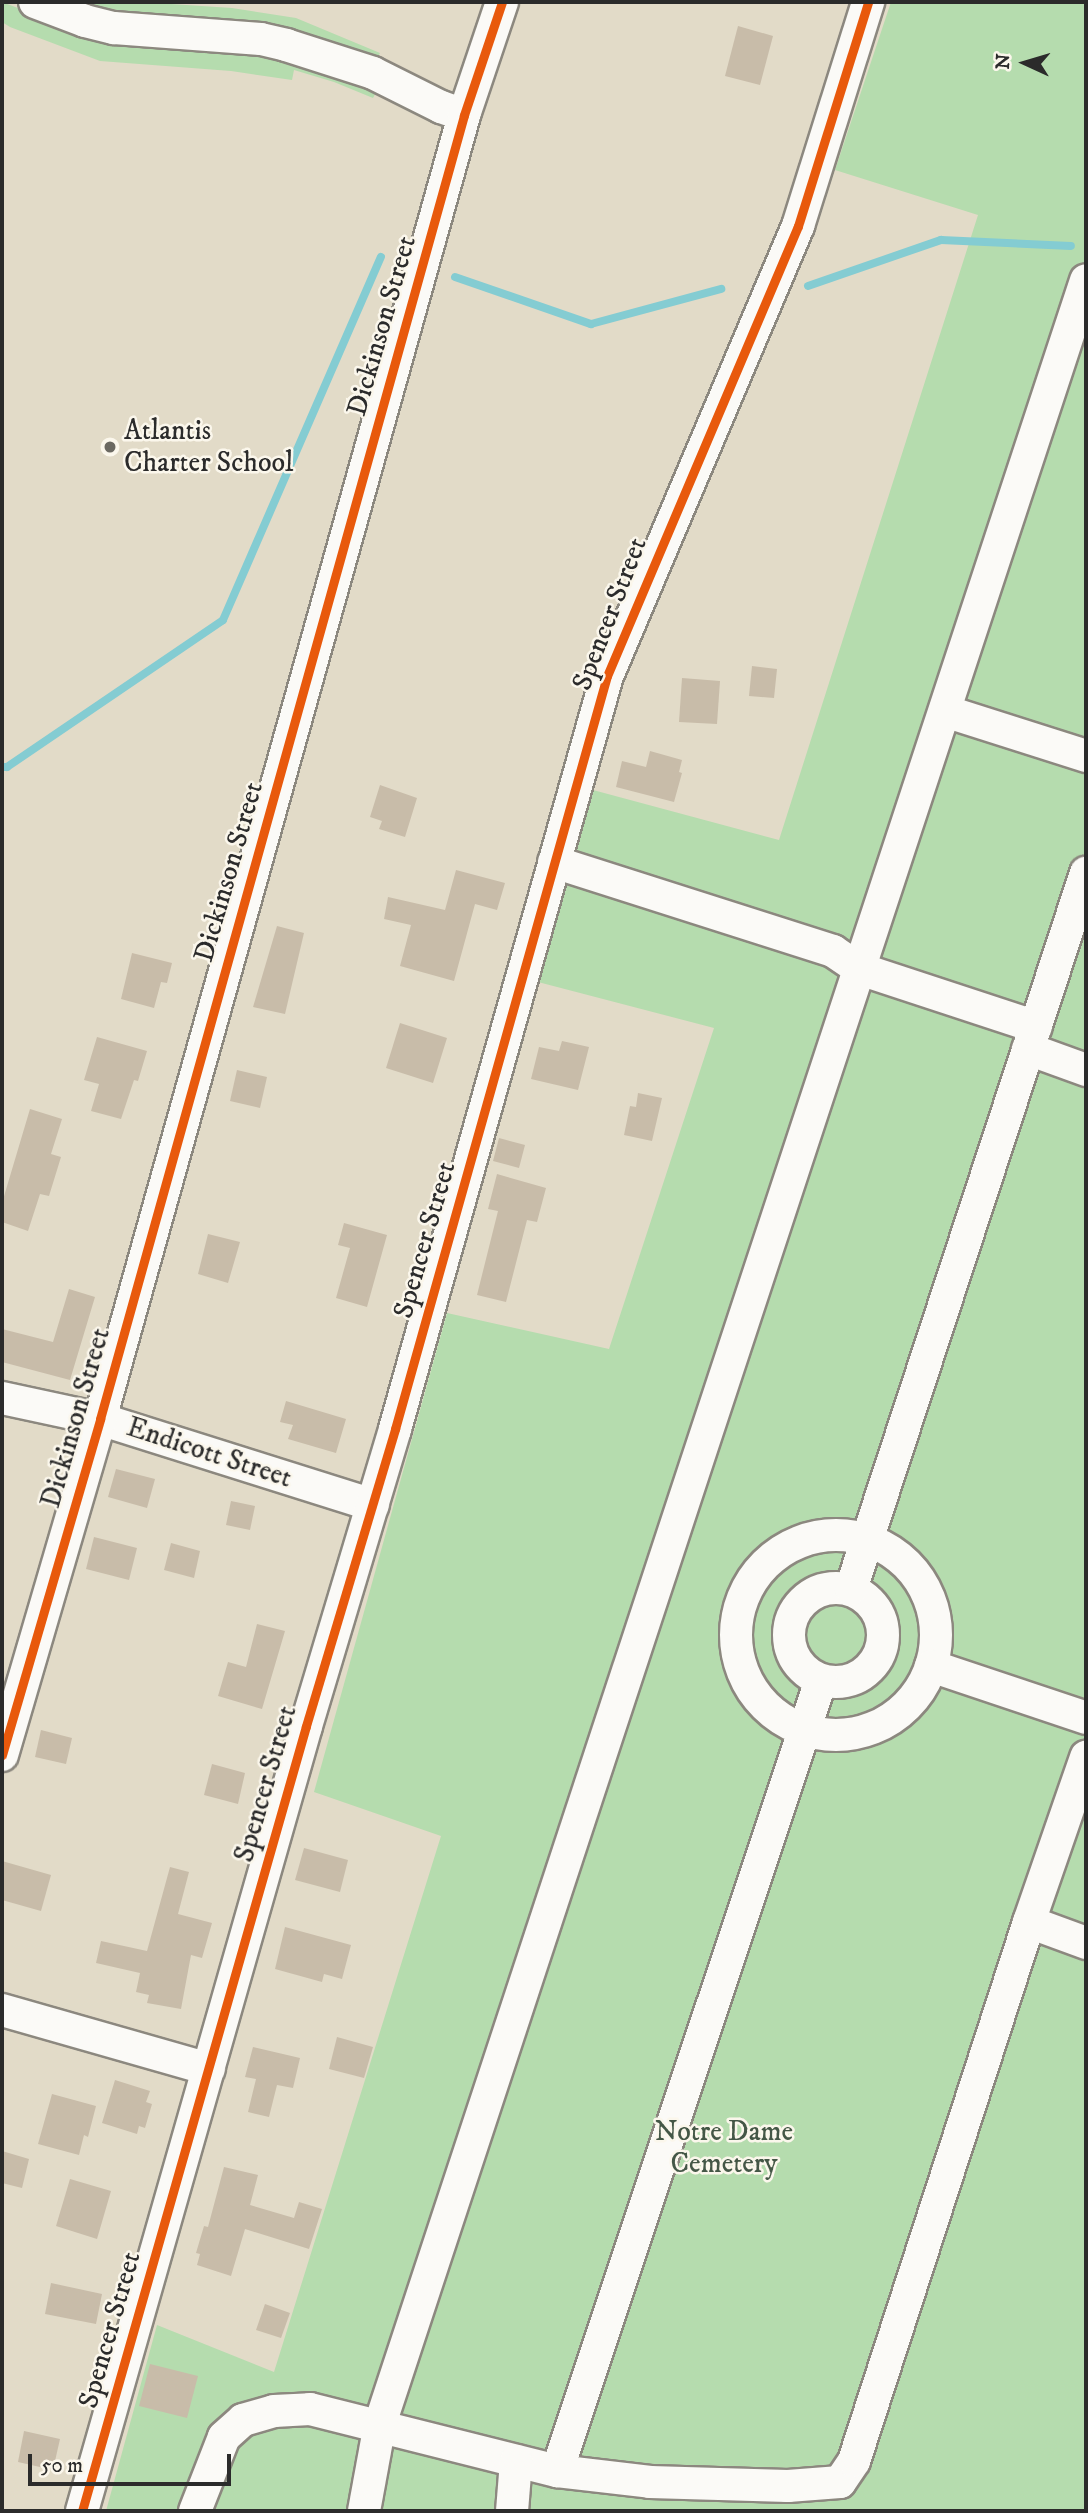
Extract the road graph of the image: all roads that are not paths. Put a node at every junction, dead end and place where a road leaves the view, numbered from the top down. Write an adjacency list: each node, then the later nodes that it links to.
1 (35, 2): 4 (street)
2 (502, 2): 4 (street, Dickinson Street)
3 (868, 2): 9 (street, Spencer Street)
4 (464, 115): 15 (street, Dickinson Street)
5 (1086, 280): 6 (street)
6 (1073, 367): 7 (street)
7 (945, 710): 8 (street); 11 (street)
8 (1086, 755)
9 (554, 862): 11 (street); 16 (street, Spencer Street)
10 (1086, 873): 12 (street)
11 (860, 969): 12 (street); 30 (street)
12 (1032, 1038): 13 (street); 17 (street)
13 (1086, 1070)
14 (2, 1398): 15 (street, Endicott Street)
15 (100, 1419): 16 (street, Endicott Street); 21 (street, Dickinson Street)
16 (373, 1505): 29 (street, Spencer Street)
17 (868, 1541): 18 (street); 19 (street); 23 (street)
18 (851, 1589): 20 (street); 20 (street)
19 (931, 1666): 22 (street); 23 (street)
20 (821, 1679): 23 (street)
21 (9, 1705): 24 (street, Dickinson Street)
22 (1086, 1718)
23 (805, 1732): 32 (street)
24 (2, 1755)
25 (1086, 1757): 26 (street)
26 (1029, 1922): 27 (street); 32 (street)
27 (1086, 1943)
28 (2, 2010): 29 (street)
29 (209, 2069): 33 (street, Spencer Street)
30 (380, 2424): 31 (street); 34 (street); 35 (street)
31 (516, 2461): 32 (street); 36 (street)
32 (557, 2471)
33 (82, 2511)
34 (195, 2511)
35 (364, 2511)
36 (512, 2511)

